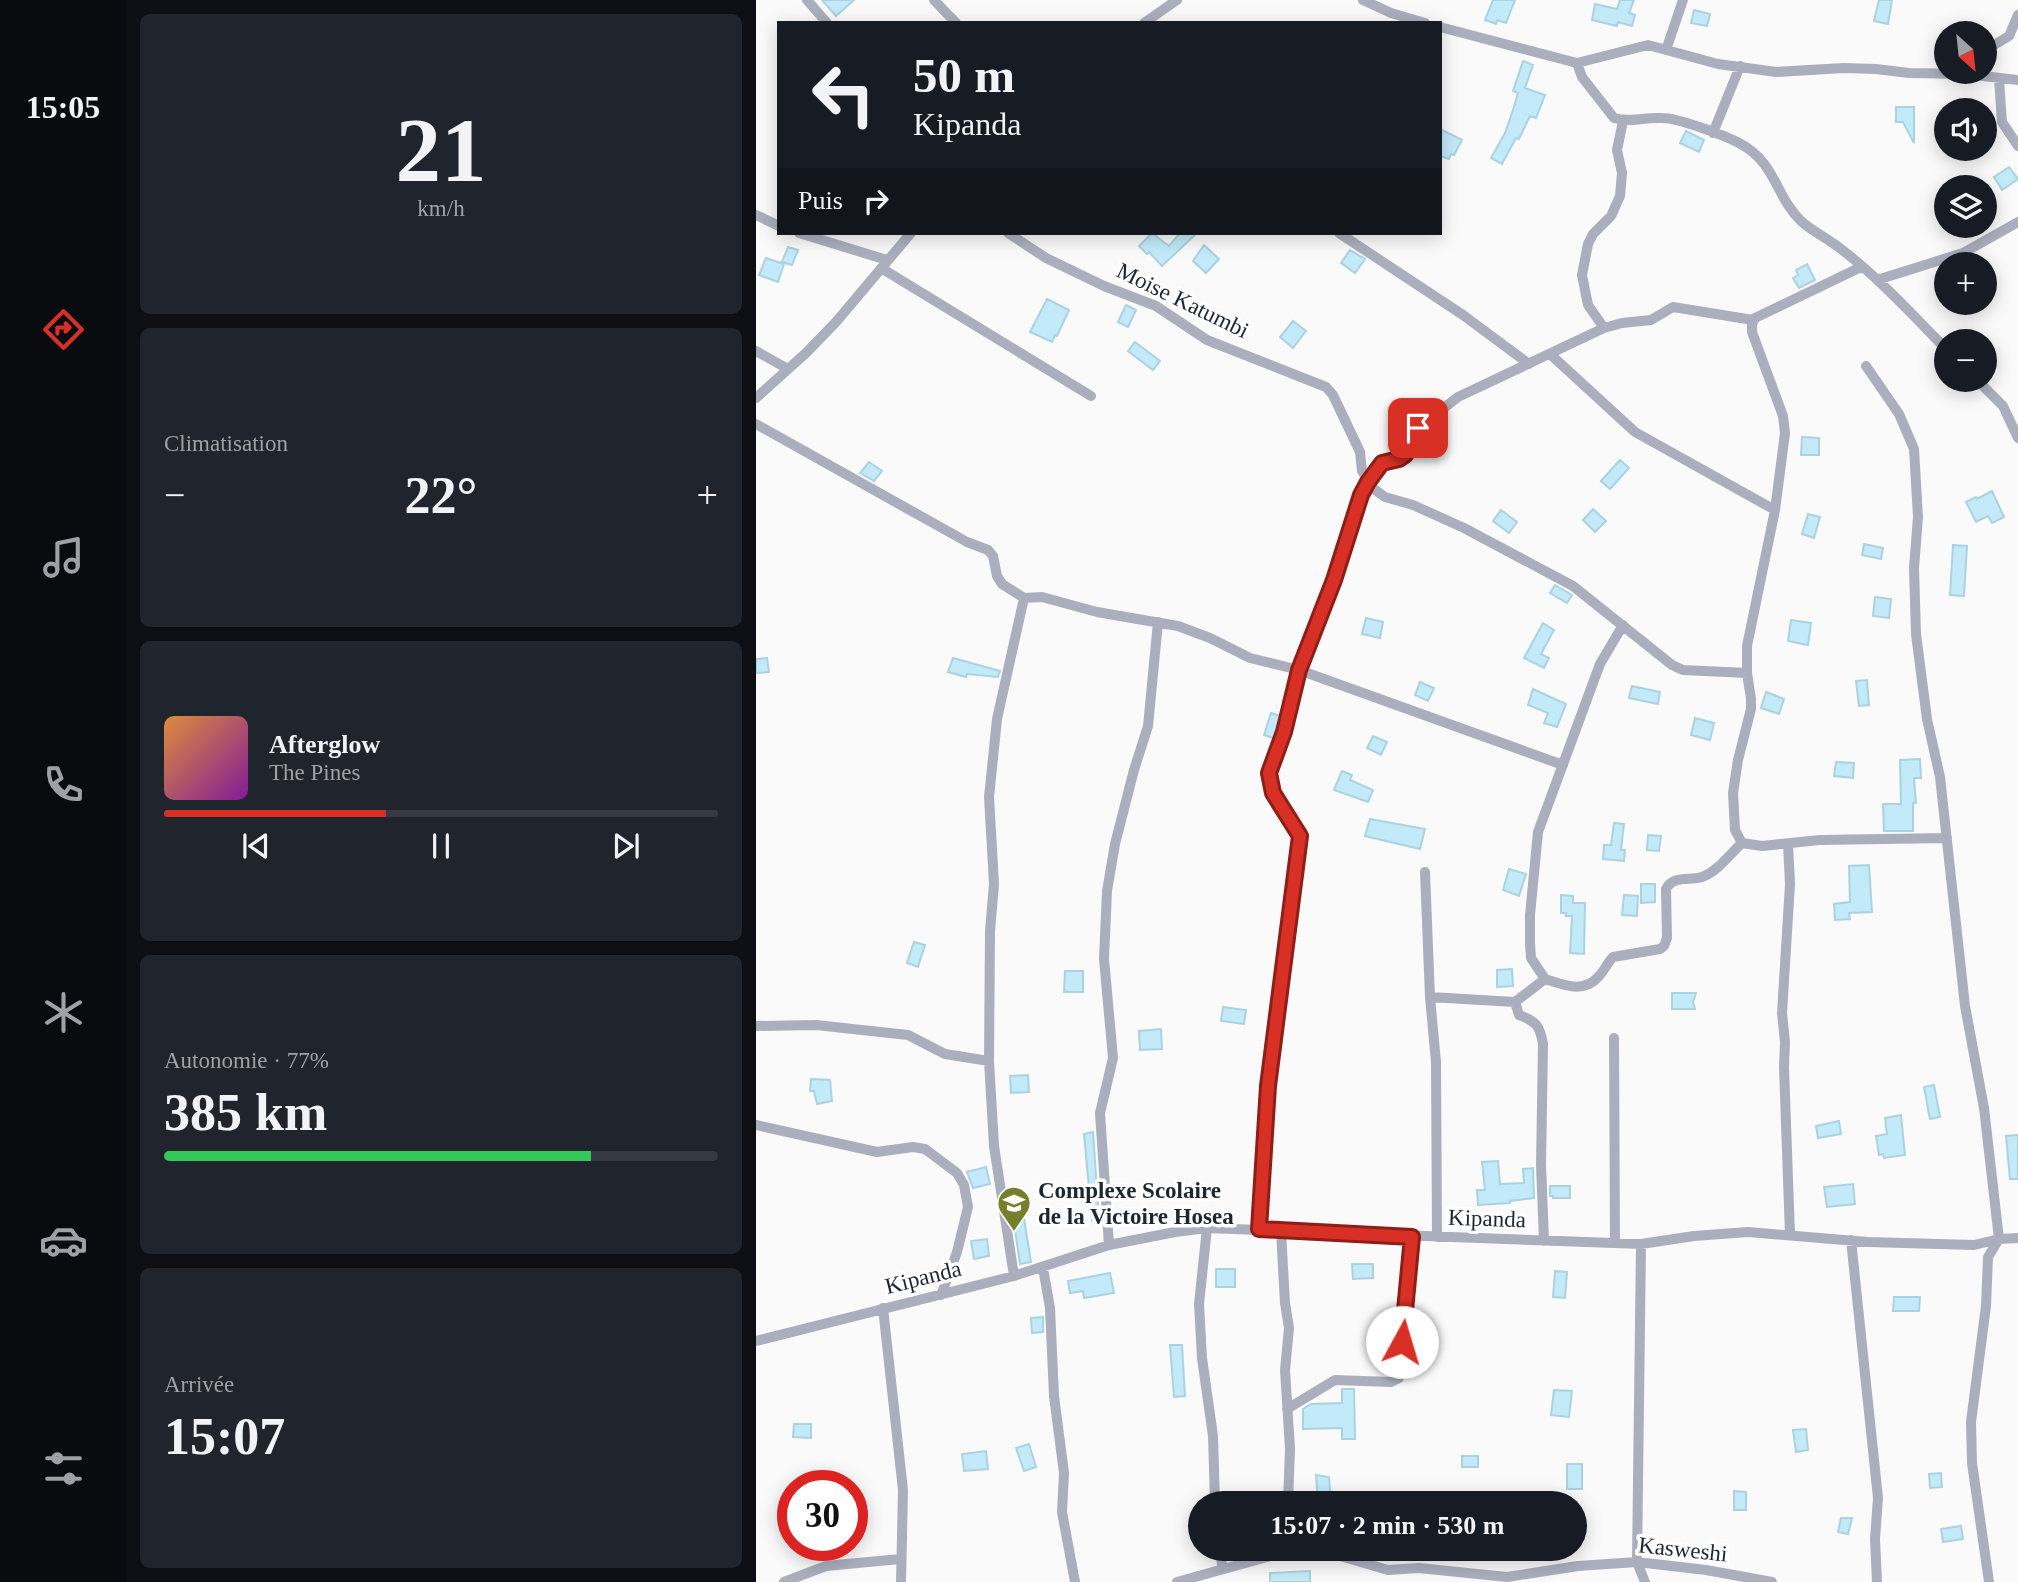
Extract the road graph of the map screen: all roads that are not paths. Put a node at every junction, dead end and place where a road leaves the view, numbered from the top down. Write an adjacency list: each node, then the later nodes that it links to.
1 (807, 0): 8 (street)
2 (934, 0): 9 (street)
3 (1177, 0): 6 (street)
4 (1363, 0): 12 (street)
5 (1684, 0): 15 (street)
6 (1166, 10): 10 (street); 11 (street)
7 (2018, 15): 14 (street)
8 (825, 21)
9 (954, 21)
10 (1147, 21)
11 (1163, 21)
12 (1411, 21)
13 (1442, 28): 16 (street)
14 (1997, 43)
15 (1666, 51): 16 (street); 17 (street)
16 (1577, 63): 22 (street)
17 (1740, 66): 18 (street); 23 (street)
18 (1934, 73)
19 (1997, 78): 20 (street)
20 (2000, 79): 21 (street); 24 (street)
21 (2018, 80)
22 (1623, 121): 23 (street); 36 (street)
23 (1713, 133): 33 (street)
24 (2018, 146)
25 (756, 215): 27 (street)
26 (2018, 222): 34 (street)
27 (777, 225)
28 (804, 235): 32 (street)
29 (909, 235): 32 (street)
30 (1011, 235): 48 (street, Moise Katumbi)
31 (1342, 235): 40 (street)
32 (884, 264): 42 (street); 44 (street)
33 (1861, 267): 34 (street); 35 (street)
34 (1877, 281): 37 (street)
35 (1753, 320): 36 (street); 49 (street)
36 (1604, 328): 39 (street)
37 (1934, 337)
38 (756, 351): 42 (street)
39 (1550, 354): 40 (street); 49 (street)
40 (1529, 364): 48 (street)
41 (1866, 366): 56 (street)
42 (788, 369): 45 (street)
43 (1989, 392): 47 (street)
44 (1091, 396)
45 (756, 398)
46 (756, 424): 50 (street)
47 (2018, 438)
48 (1368, 482): 52 (street); 53 (street)
49 (1775, 510): 54 (street)
50 (1024, 598): 51 (street); 65 (street)
51 (1158, 622): 53 (street); 79 (street)
52 (1623, 625): 54 (street); 55 (street)
53 (1299, 670): 55 (street); 68 (street)
54 (1747, 673): 57 (street)
55 (1563, 765): 60 (street)
56 (1947, 838): 58 (street); 74 (street)
57 (1742, 843): 58 (street); 60 (street)
58 (1788, 844): 70 (street)
59 (1425, 872): 61 (street)
60 (1545, 979): 62 (street)
61 (1430, 997): 62 (street); 72 (street)
62 (1515, 1002): 76 (street)
63 (756, 1026): 65 (street)
64 (1614, 1038): 77 (street)
65 (989, 1061): 81 (street)
66 (756, 1125): 82 (street)
67 (1207, 1228): 68 (street, Kipanda); 79 (street, Kipanda); 86 (street)
68 (1259, 1229): 69 (street, Kipanda)
69 (1281, 1231): 71 (street, Kipanda); 85 (street)
70 (1790, 1235): 75 (street, Kipanda); 78 (street, Kipanda)
71 (1412, 1237): 72 (street, Kipanda); 85 (street)
72 (1437, 1237): 76 (street, Kipanda)
73 (2018, 1238): 74 (street, Kipanda)
74 (1999, 1239): 75 (street, Kipanda); 101 (street)
75 (1851, 1240): 100 (street)
76 (1544, 1241): 77 (street, Kipanda)
77 (1615, 1243): 78 (street, Kipanda)
78 (1642, 1244): 92 (street)
79 (1109, 1245): 80 (street, Kipanda)
80 (1043, 1268): 81 (street, Kipanda); 96 (street)
81 (1014, 1276): 82 (street, Kipanda)
82 (941, 1295): 83 (street, Kipanda)
83 (883, 1308): 84 (street, Kipanda); 88 (street)
84 (756, 1341)
85 (1287, 1409): 87 (street)
86 (1215, 1491)
87 (1289, 1491)
88 (900, 1559): 94 (street); 95 (street)
89 (1222, 1561): 93 (street)
90 (1247, 1561): 93 (street, Kasweshi)
91 (1356, 1561): 92 (street, Kasweshi)
92 (1637, 1562): 98 (street); 99 (street, Kasweshi)
93 (1222, 1568): 97 (street, Kasweshi)
94 (784, 1582)
95 (901, 1582)
96 (1075, 1582)
97 (1177, 1582)
98 (1645, 1582)
99 (1772, 1582)
100 (1877, 1582)
101 (1989, 1582)

